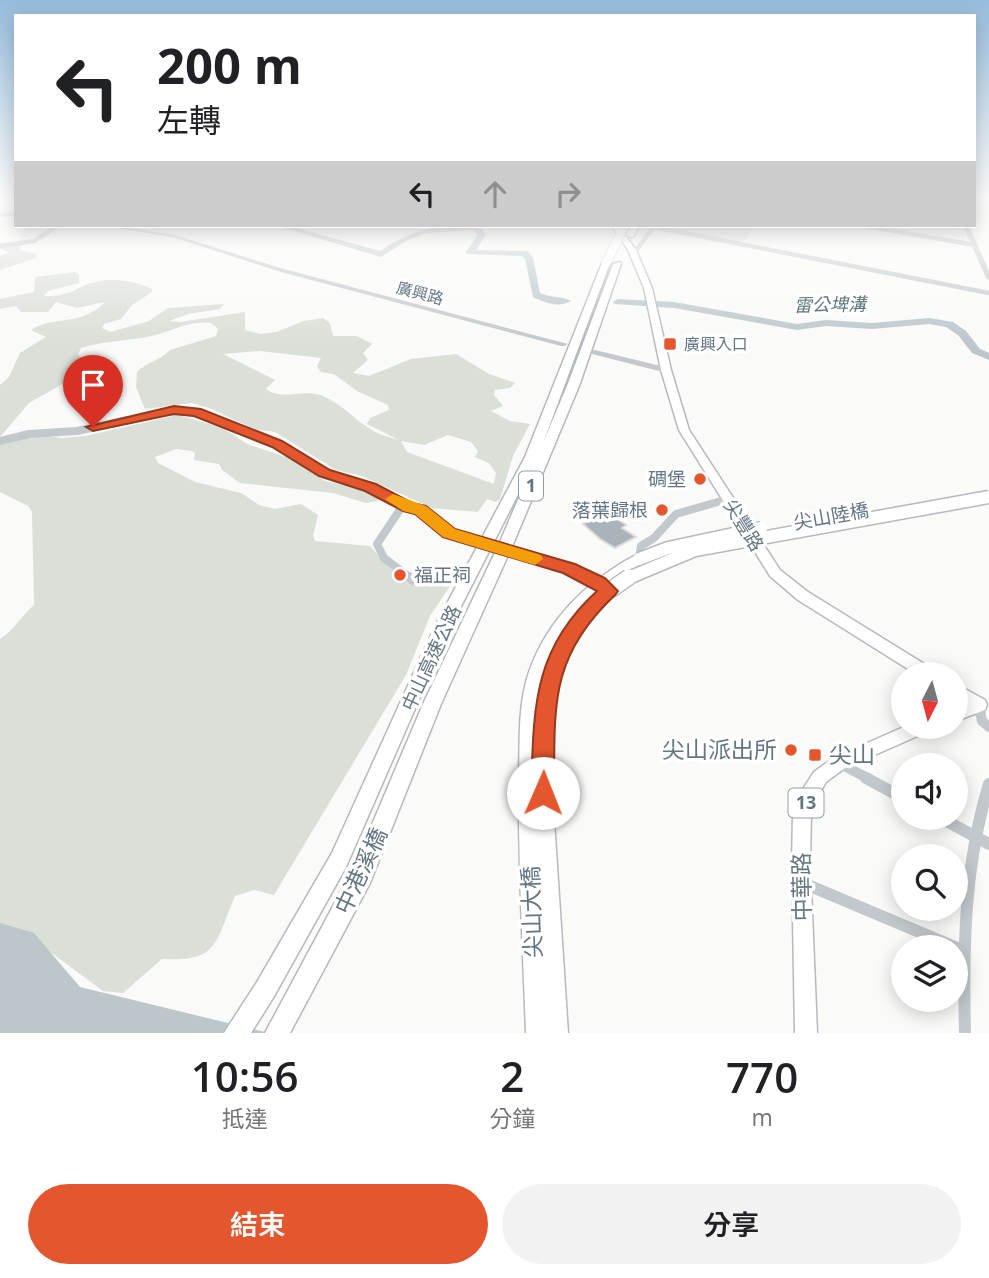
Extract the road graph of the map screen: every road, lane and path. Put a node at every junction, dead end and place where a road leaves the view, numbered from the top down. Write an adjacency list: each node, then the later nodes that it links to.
1 (212, 247): 12 (street, 廣興路)
2 (617, 247): 9 (highway, 中山高速公路 / 1)
3 (625, 247): 8 (main road, 尖豐路)
4 (631, 247): 8 (main road, 尖豐路)
5 (638, 247): 8 (street)
6 (760, 247): 11 (street)
7 (976, 247): 10 (street)
8 (632, 256): 14 (main road, 尖豐路)
9 (611, 263): 26 (highway, 中山高速公路 / 1); 36 (highway, 中山高速公路 / 1)
10 (989, 278)
11 (989, 293)
12 (564, 344)
13 (595, 352): 14 (street)
14 (666, 370): 18 (main road, 尖豐路)
15 (0, 441): 19 (street)
16 (989, 488): 20 (main road, 尖山陸橋, bridge)
17 (989, 496): 22 (main road, 尖山陸橋, bridge)
18 (728, 499): 20 (street); 23 (main road, 尖豐路)
19 (403, 505): 21 (street); 22 (street, bridge)
20 (639, 559): 22 (main road, 尖山陸橋)
21 (413, 580)
22 (604, 586): 31 (main road)
23 (910, 662)
24 (968, 696): 25 (main road)
25 (984, 703): 27 (street)
26 (432, 704): 42 (highway, 中港溪橋)
27 (989, 727)
28 (893, 739): 29 (main road, 中華路 / 13)
29 (839, 763): 32 (street); 37 (main road, 中華路 / 13)
30 (989, 784): 34 (street)
31 (535, 789): 43 (main road, 尖山大橋); 44 (main road, 尖山大橋)
32 (891, 791)
33 (962, 830): 34 (street)
34 (975, 837): 35 (street); 39 (street)
35 (989, 844)
36 (339, 860): 41 (highway, 中港溪橋 / 1)
37 (802, 883): 38 (street); 45 (main road, 中華路 / 13)
38 (927, 935)
39 (960, 935)
40 (963, 1012): 46 (street)
41 (236, 1033)
42 (277, 1033)
43 (537, 1033)
44 (556, 1033)
45 (806, 1033)
46 (965, 1033)

